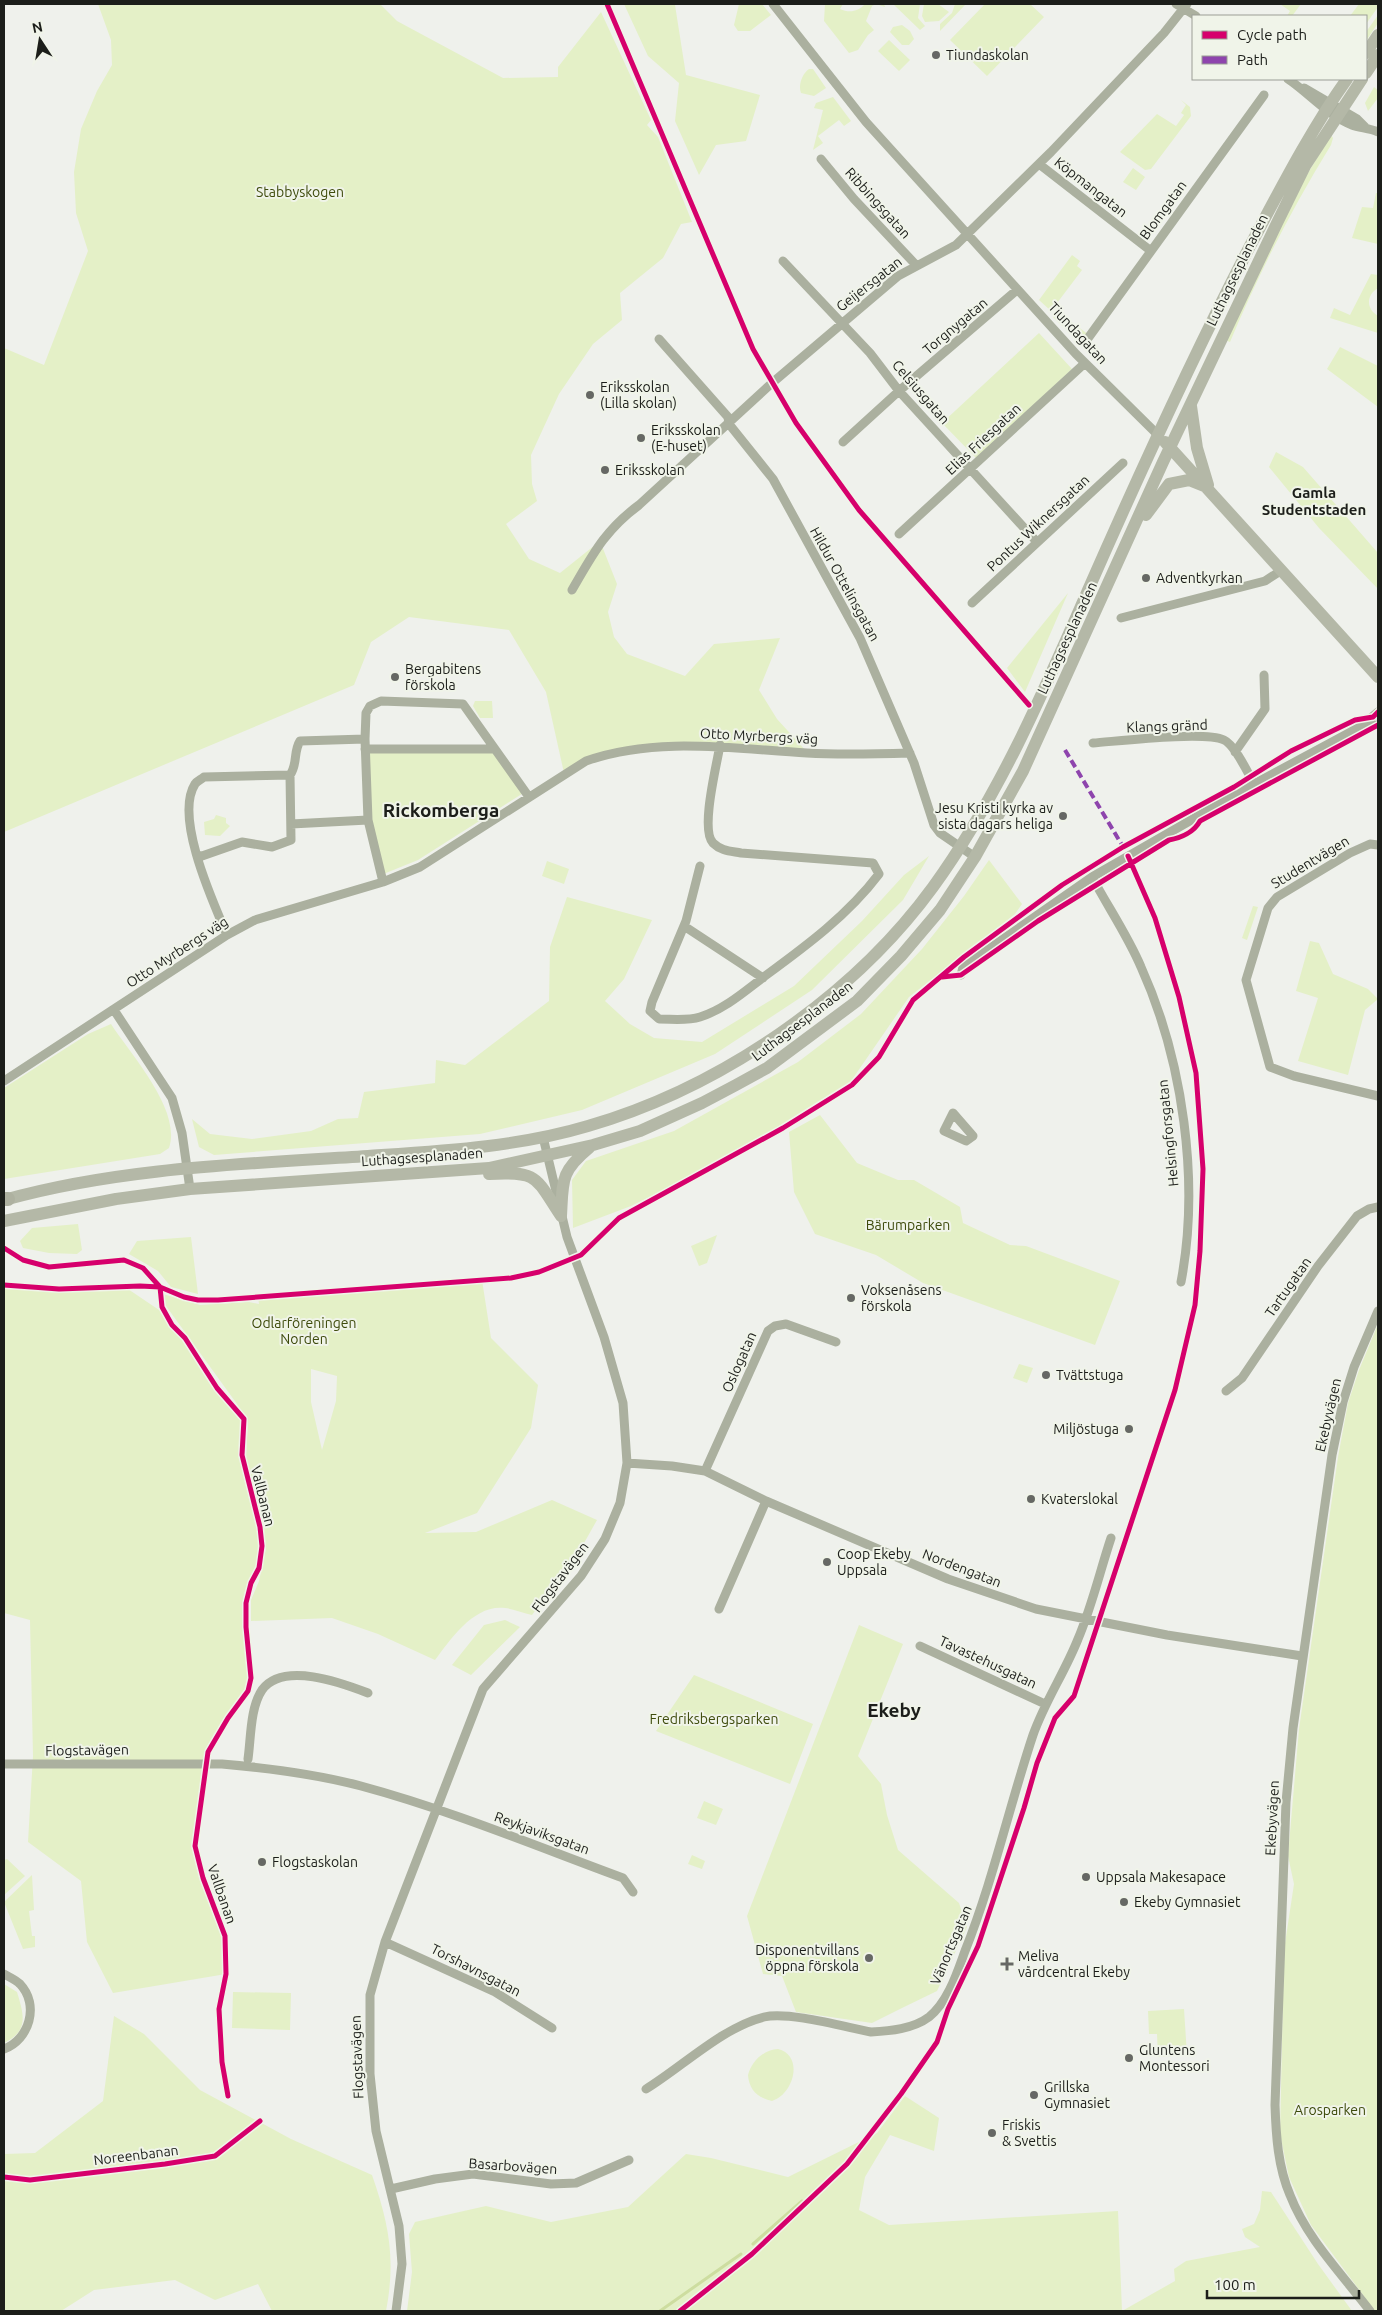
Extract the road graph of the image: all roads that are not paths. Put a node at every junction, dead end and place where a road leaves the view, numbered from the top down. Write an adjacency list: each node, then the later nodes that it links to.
1 (773, 4): 16 (street, Tiundagatan)
2 (1183, 5): 3 (street); 15 (street, Geijersgatan)
3 (1195, 15)
4 (1378, 35): 5 (main road)
5 (1367, 52)
6 (1378, 55): 7 (main road)
7 (1367, 72)
8 (1290, 80): 12 (street)
9 (1347, 80): 12 (main road, Luthagsesplanaden)
10 (1361, 80): 12 (main road, Luthagsesplanaden)
11 (1264, 95): 17 (street, Blomgatan)
12 (1334, 109): 13 (street); 26 (main road, Luthagsesplanaden); 28 (main road, Luthagsesplanaden)
13 (1378, 132)
14 (821, 159): 19 (street, Ribbingsgatan)
15 (1039, 164): 16 (street, Geijersgatan); 17 (street, Köpmangatan)
16 (968, 233): 19 (street, Geijersgatan); 20 (street, Tiundagatan)
17 (1151, 250): 23 (street, Blomgatan)
18 (784, 262): 21 (street, Celsiusgatan)
19 (916, 264): 21 (street, Geijersgatan)
20 (1017, 290): 24 (street, Tiundagatan); 25 (street, Torgnygatan)
21 (840, 324): 25 (street, Celsiusgatan); 27 (street, Geijersgatan)
22 (659, 339): 27 (street, Hildur Ottelinsgatan)
23 (1086, 341)
24 (1085, 363): 28 (street, Tiundagatan); 32 (street, Elias Friesgatan)
25 (899, 391): 29 (street, Torgnygatan); 32 (street, Celsiusgatan)
26 (1191, 406): 30 (main road, Luthagsesplanaden); 33 (main road)
27 (729, 424): 38 (street, Geijersgatan); 52 (street, Hildur Ottelinsgatan)
28 (1158, 434): 30 (main road, Tiundagatan); 59 (main road, Luthagsesplanaden)
29 (843, 442)
30 (1170, 447): 33 (main road, Tiundagatan); 35 (main road, Luthagsesplanaden)
31 (1122, 463): 36 (street, Pontus Wiknersgatan)
32 (970, 469): 34 (street, Elias Friesgatan); 36 (street, Celsiusgatan)
33 (1210, 490): 35 (main road); 37 (main road, Tiundagatan)
34 (899, 534)
35 (1129, 540): 61 (main road, Luthagsesplanaden)
36 (1037, 542): 39 (street, Pontus Wiknersgatan)
37 (1282, 570): 40 (street); 42 (main road, Tiundagatan)
38 (572, 590)
39 (972, 603)
40 (1121, 618)
41 (1264, 674): 51 (street)
42 (1375, 675): 43 (main road, Tiundagatan)
43 (1378, 686)
44 (1378, 712): 46 (street)
45 (1378, 726): 46 (street)
46 (1360, 727): 54 (street)
47 (1093, 743): 51 (street, Klangs gränd)
48 (365, 744): 50 (street); 50 (street); 53 (street); 56 (street)
49 (720, 745): 52 (street, Otto Myrbergs väg); 55 (street, Otto Myrbergs väg); 68 (street)
50 (494, 749): 55 (street)
51 (1235, 752): 54 (street, Klangs gränd)
52 (910, 753): 59 (street, Hildur Ottelinsgatan)
53 (290, 774): 57 (street); 60 (street)
54 (1254, 784): 63 (street)
55 (529, 797): 64 (street, Otto Myrbergs väg)
56 (368, 820): 57 (street); 64 (street)
57 (291, 824): 60 (street)
58 (1378, 845): 71 (street, Studentvägen)
59 (960, 847): 61 (street, Hildur Ottelinsgatan); 72 (main road, Luthagsesplanaden)
60 (198, 855): 66 (street)
61 (975, 857): 73 (main road, Luthagsesplanaden)
62 (700, 866): 65 (street)
63 (1092, 877): 67 (street); 82 (street, Helsingforsgatan)
64 (383, 882): 66 (street, Otto Myrbergs väg)
65 (684, 926): 68 (street); 68 (street)
66 (227, 935): 69 (street, Otto Myrbergs väg)
67 (961, 975)
68 (764, 978)
69 (114, 1010): 70 (street, Otto Myrbergs väg); 75 (street)
70 (4, 1081)
71 (1378, 1096)
72 (543, 1137): 74 (street, Flogstavägen); 75 (main road, Luthagsesplanaden)
73 (593, 1145): 74 (main road, Luthagsesplanaden); 80 (main road)
74 (548, 1156): 76 (main road, Luthagsesplanaden); 80 (street, Flogstavägen)
75 (187, 1168): 77 (street); 78 (main road, Luthagsesplanaden)
76 (392, 1175): 77 (main road, Luthagsesplanaden); 80 (main road)
77 (190, 1189): 81 (main road, Luthagsesplanaden)
78 (5, 1199)
79 (1378, 1207): 85 (street, Tartugatan)
80 (561, 1216): 86 (street, Flogstavägen)
81 (4, 1221)
82 (1180, 1282)
83 (1378, 1310): 93 (street, Ekebyvägen)
84 (836, 1342): 87 (street, Oslogatan)
85 (1226, 1391)
86 (627, 1463): 87 (street, Nordengatan); 98 (street, Flogstavägen)
87 (705, 1471): 88 (street, Nordengatan)
88 (766, 1501): 90 (street); 91 (street, Nordengatan)
89 (1111, 1538): 91 (street)
90 (720, 1610)
91 (1085, 1620): 93 (street, Nordengatan); 95 (street, Vänortsgatan)
92 (920, 1646): 95 (street, Tavastehusgatan)
93 (1302, 1656): 108 (street, Ekebyvägen)
94 (368, 1693): 96 (street)
95 (1045, 1704): 104 (street, Vänortsgatan)
96 (248, 1759)
97 (4, 1764): 98 (street, Flogstavägen)
98 (434, 1809): 99 (street, Reykjaviksgatan); 100 (street, Flogstavägen)
99 (633, 1892)
100 (384, 1942): 102 (street, Torshavnsgatan); 106 (street, Flogstavägen)
101 (4, 1974): 103 (street)
102 (552, 2028)
103 (4, 2048)
104 (646, 2089)
105 (629, 2160): 106 (street, Basarbovägen)
106 (391, 2189): 107 (street, Flogstavägen)
107 (396, 2311)
108 (1370, 2311)

